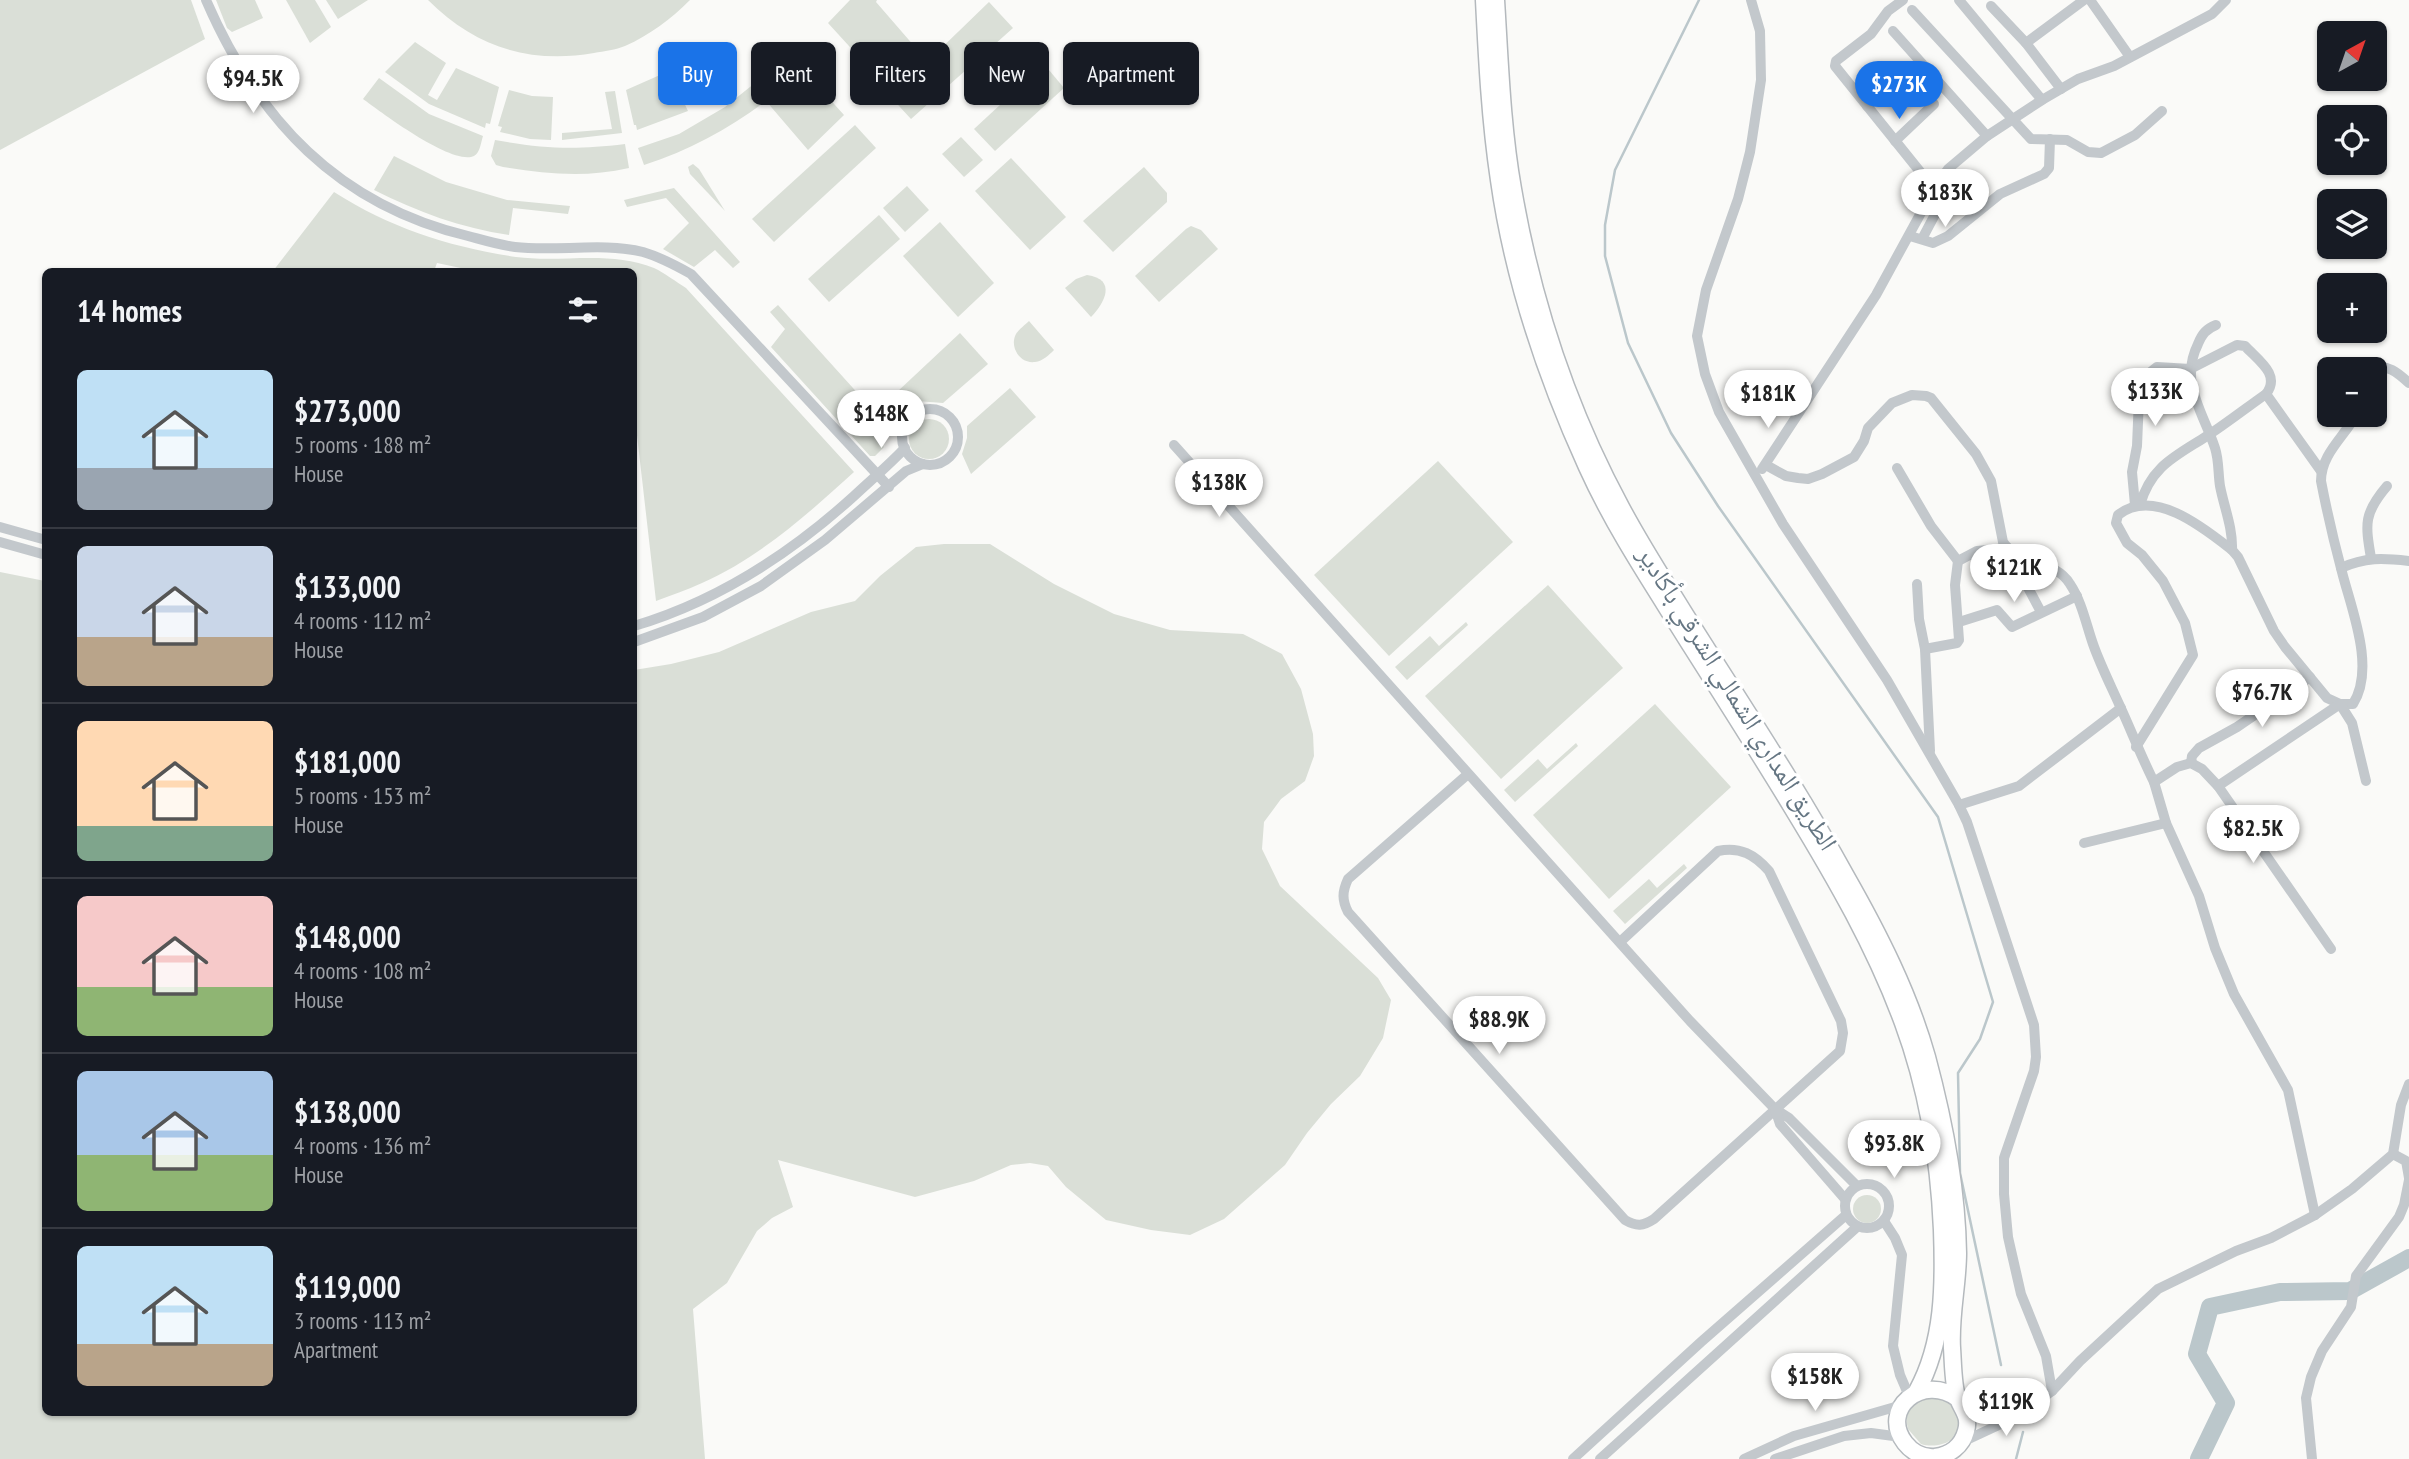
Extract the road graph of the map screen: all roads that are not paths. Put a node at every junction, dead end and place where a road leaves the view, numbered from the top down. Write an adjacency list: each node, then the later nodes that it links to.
1 (206, 0): 42 (street)
2 (1484, 0): 91 (highway, الطريق المداري الشمالي الشرقي بأكادير)
3 (1496, 0): 92 (highway, الطريق المداري الشمالي الشرقي بأكادير)
4 (1751, 0): 43 (street)
5 (1903, 0): 19 (street)
6 (1959, 0): 17 (street)
7 (2084, 0): 13 (street)
8 (2090, 0): 14 (street)
9 (2226, 0): 14 (street)
10 (1990, 6): 13 (street)
11 (1912, 10): 21 (street)
12 (1893, 31): 22 (street)
13 (2026, 43): 16 (street)
14 (2130, 57): 16 (street)
15 (1906, 71): 19 (street)
16 (2061, 89): 17 (street)
17 (2042, 100): 21 (street)
18 (1934, 104): 24 (street)
19 (1867, 106): 24 (street)
20 (2162, 111): 23 (street)
21 (2012, 119): 22 (street); 23 (street)
22 (1987, 136): 25 (street)
23 (2050, 139): 28 (street)
24 (1895, 141): 25 (street)
25 (1934, 189): 27 (street)
26 (1940, 205): 28 (street)
27 (1910, 236): 28 (street); 39 (street)
28 (1922, 239)
29 (2216, 325): 31 (street)
30 (2387, 368): 32 (street)
31 (2190, 369): 33 (street); 35 (street); 46 (street)
32 (2409, 383)
33 (2266, 394): 35 (street); 41 (street)
34 (2347, 427): 41 (street)
35 (2208, 435): 46 (street); 51 (street)
36 (1174, 445): 70 (street)
37 (905, 447): 38 (street); 38 (street); 42 (street)
38 (923, 464): 45 (street)
39 (1766, 465): 43 (street); 50 (street)
40 (1897, 468): 54 (street)
41 (2321, 471): 56 (street)
42 (878, 474): 45 (street); 61 (street)
43 (1757, 477): 68 (street)
44 (2388, 486): 53 (street)
45 (889, 487): 62 (street)
46 (2138, 505): 51 (street); 67 (street)
47 (0, 527): 48 (street)
48 (42, 539)
49 (0, 542): 52 (street)
50 (2007, 548): 54 (street); 58 (street); 59 (street)
51 (2232, 550): 64 (street)
52 (42, 554)
53 (2371, 558): 55 (street); 56 (street)
54 (1958, 561): 60 (street)
55 (2409, 561)
56 (2341, 568): 65 (street)
57 (1917, 584): 63 (street)
58 (2077, 596): 59 (street); 66 (street)
59 (2041, 612): 60 (street)
60 (1959, 622): 63 (street)
61 (637, 625)
62 (637, 641)
63 (1925, 649): 68 (street)
64 (2310, 677): 65 (street); 69 (street)
65 (2340, 704): 71 (street); 73 (street)
66 (2121, 708): 67 (street); 74 (street)
67 (2136, 747): 72 (street)
68 (1930, 755): 74 (street)
69 (2191, 762): 72 (street); 73 (street)
70 (1468, 774): 77 (street); 80 (street)
71 (2366, 780)
72 (2154, 782): 75 (street)
73 (2217, 786): 78 (street)
74 (1959, 806): 90 (street)
75 (2166, 823): 76 (street); 87 (street)
76 (2084, 843)
77 (1620, 942): 80 (street); 80 (street)
78 (2331, 949)
79 (2409, 1084): 81 (street)
80 (1775, 1109): 84 (street); 85 (street)
81 (2393, 1154): 82 (street); 87 (street)
82 (2408, 1162): 83 (street)
83 (2409, 1179): 101 (street)
84 (1856, 1185): 85 (street); 88 (street)
85 (1845, 1199): 86 (street)
86 (1846, 1214): 89 (street); 96 (street)
87 (2315, 1214): 90 (street)
88 (1884, 1221): 89 (street); 91 (street)
89 (1857, 1227): 97 (street)
90 (2052, 1391): 93 (street)
91 (1910, 1398): 92 (highway); 94 (highway); 98 (street)
92 (1959, 1400): 93 (street); 95 (highway)
93 (2034, 1404): 95 (street)
94 (1903, 1440): 95 (highway); 99 (street); 100 (highway)
95 (1953, 1452)
96 (1573, 1459)
97 (1600, 1459)
98 (1744, 1459)
99 (1774, 1459)
100 (1909, 1459)
101 (2312, 1459)

